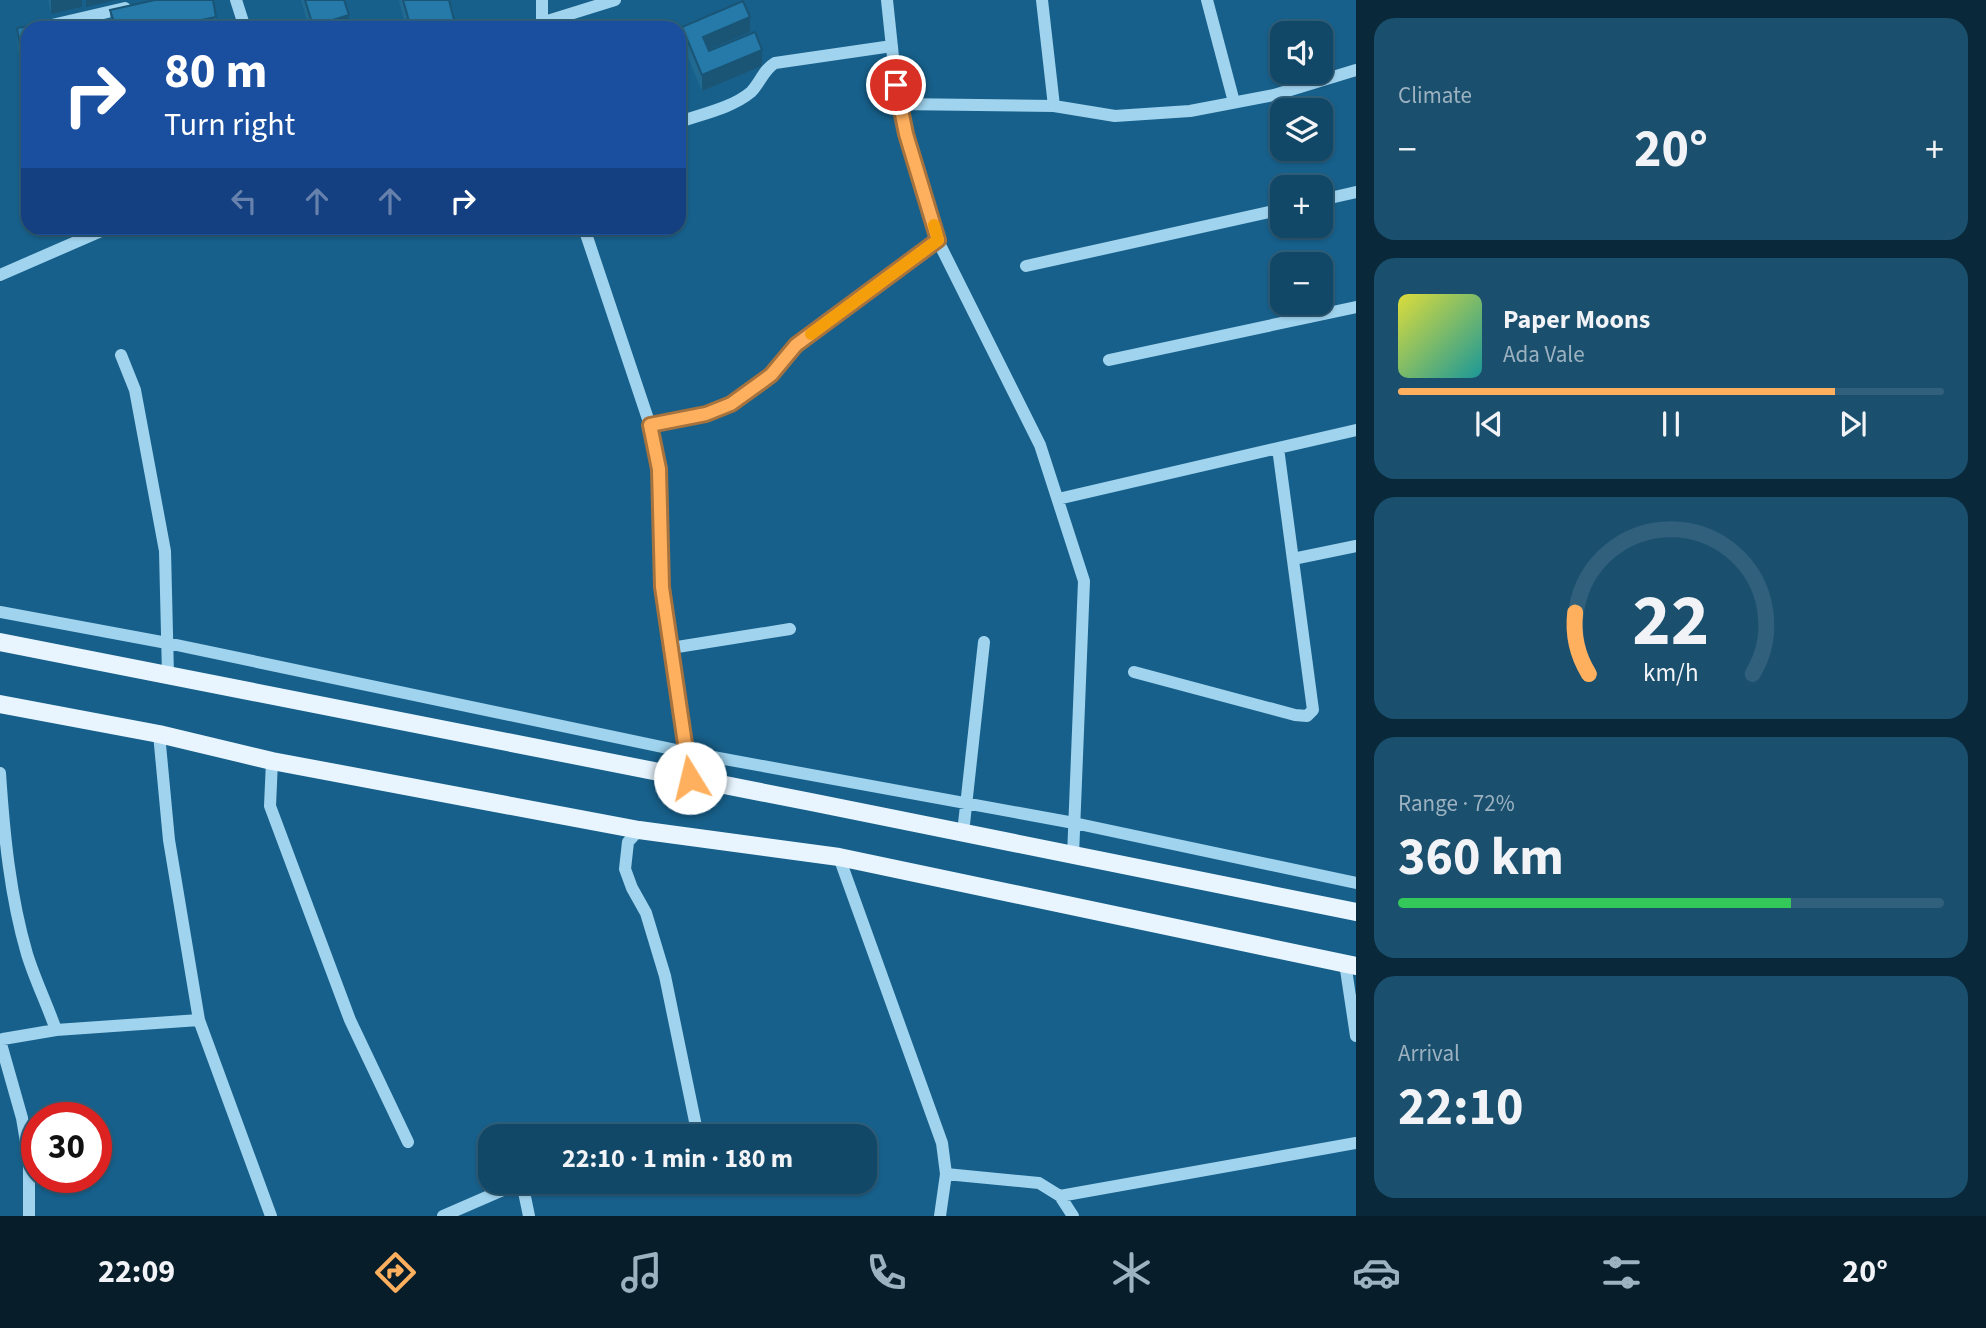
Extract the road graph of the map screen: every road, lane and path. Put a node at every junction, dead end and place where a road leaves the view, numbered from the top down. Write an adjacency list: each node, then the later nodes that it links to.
1 (236, 0): 9 (street)
2 (542, 0): 10 (street)
3 (615, 0): 11 (street)
4 (887, 0): 12 (street)
5 (1042, 0): 16 (street)
6 (1207, 0): 14 (street)
7 (133, 6): 8 (street)
8 (69, 21)
9 (243, 21)
10 (542, 21)
11 (556, 21)
12 (892, 46): 15 (street); 17 (street)
13 (1356, 70): 14 (street)
14 (1234, 102): 16 (street)
15 (898, 104): 16 (street); 23 (street)
16 (1055, 106)
17 (686, 120)
18 (1356, 192): 19 (street)
19 (1333, 197)
20 (1270, 212): 24 (street)
21 (92, 235): 25 (street)
22 (586, 235): 29 (street)
23 (938, 240): 29 (street); 32 (street)
24 (1026, 266)
25 (0, 275)
26 (1356, 307): 28 (street)
27 (121, 355): 39 (street)
28 (1109, 360)
29 (650, 425): 40 (street)
30 (1356, 430): 31 (street)
31 (1279, 448): 32 (street); 34 (street)
32 (1058, 499): 50 (street)
33 (1356, 545): 34 (street)
34 (1293, 559): 41 (street)
35 (0, 612): 39 (street)
36 (790, 629): 40 (street)
37 (0, 642): 42 (main road)
38 (984, 642): 49 (street)
39 (167, 643): 42 (street); 45 (street)
40 (671, 648): 45 (street)
41 (1134, 672)
42 (168, 675): 48 (main road)
43 (0, 704): 44 (main road)
44 (159, 734): 46 (main road); 58 (street)
45 (686, 752): 48 (street); 49 (street)
46 (272, 761): 51 (main road); 62 (street)
47 (0, 773): 59 (street)
48 (690, 778): 52 (main road)
49 (967, 802): 50 (street); 52 (street)
50 (1074, 823): 53 (street); 55 (street)
51 (639, 830): 54 (main road); 61 (street)
52 (964, 833): 53 (main road)
53 (1073, 856): 56 (main road)
54 (839, 857): 57 (main road); 64 (street)
55 (1356, 883)
56 (1356, 912)
57 (1350, 965): 60 (street)
58 (199, 1020): 59 (street); 67 (street)
59 (55, 1030): 66 (street)
60 (1356, 1036)
61 (696, 1124)
62 (408, 1143)
63 (1356, 1143): 65 (street)
64 (946, 1174): 65 (street); 70 (street)
65 (1060, 1196): 71 (street)
66 (29, 1216)
67 (271, 1216)
68 (443, 1216): 69 (street)
69 (529, 1216)
70 (940, 1216)
71 (1073, 1216)

